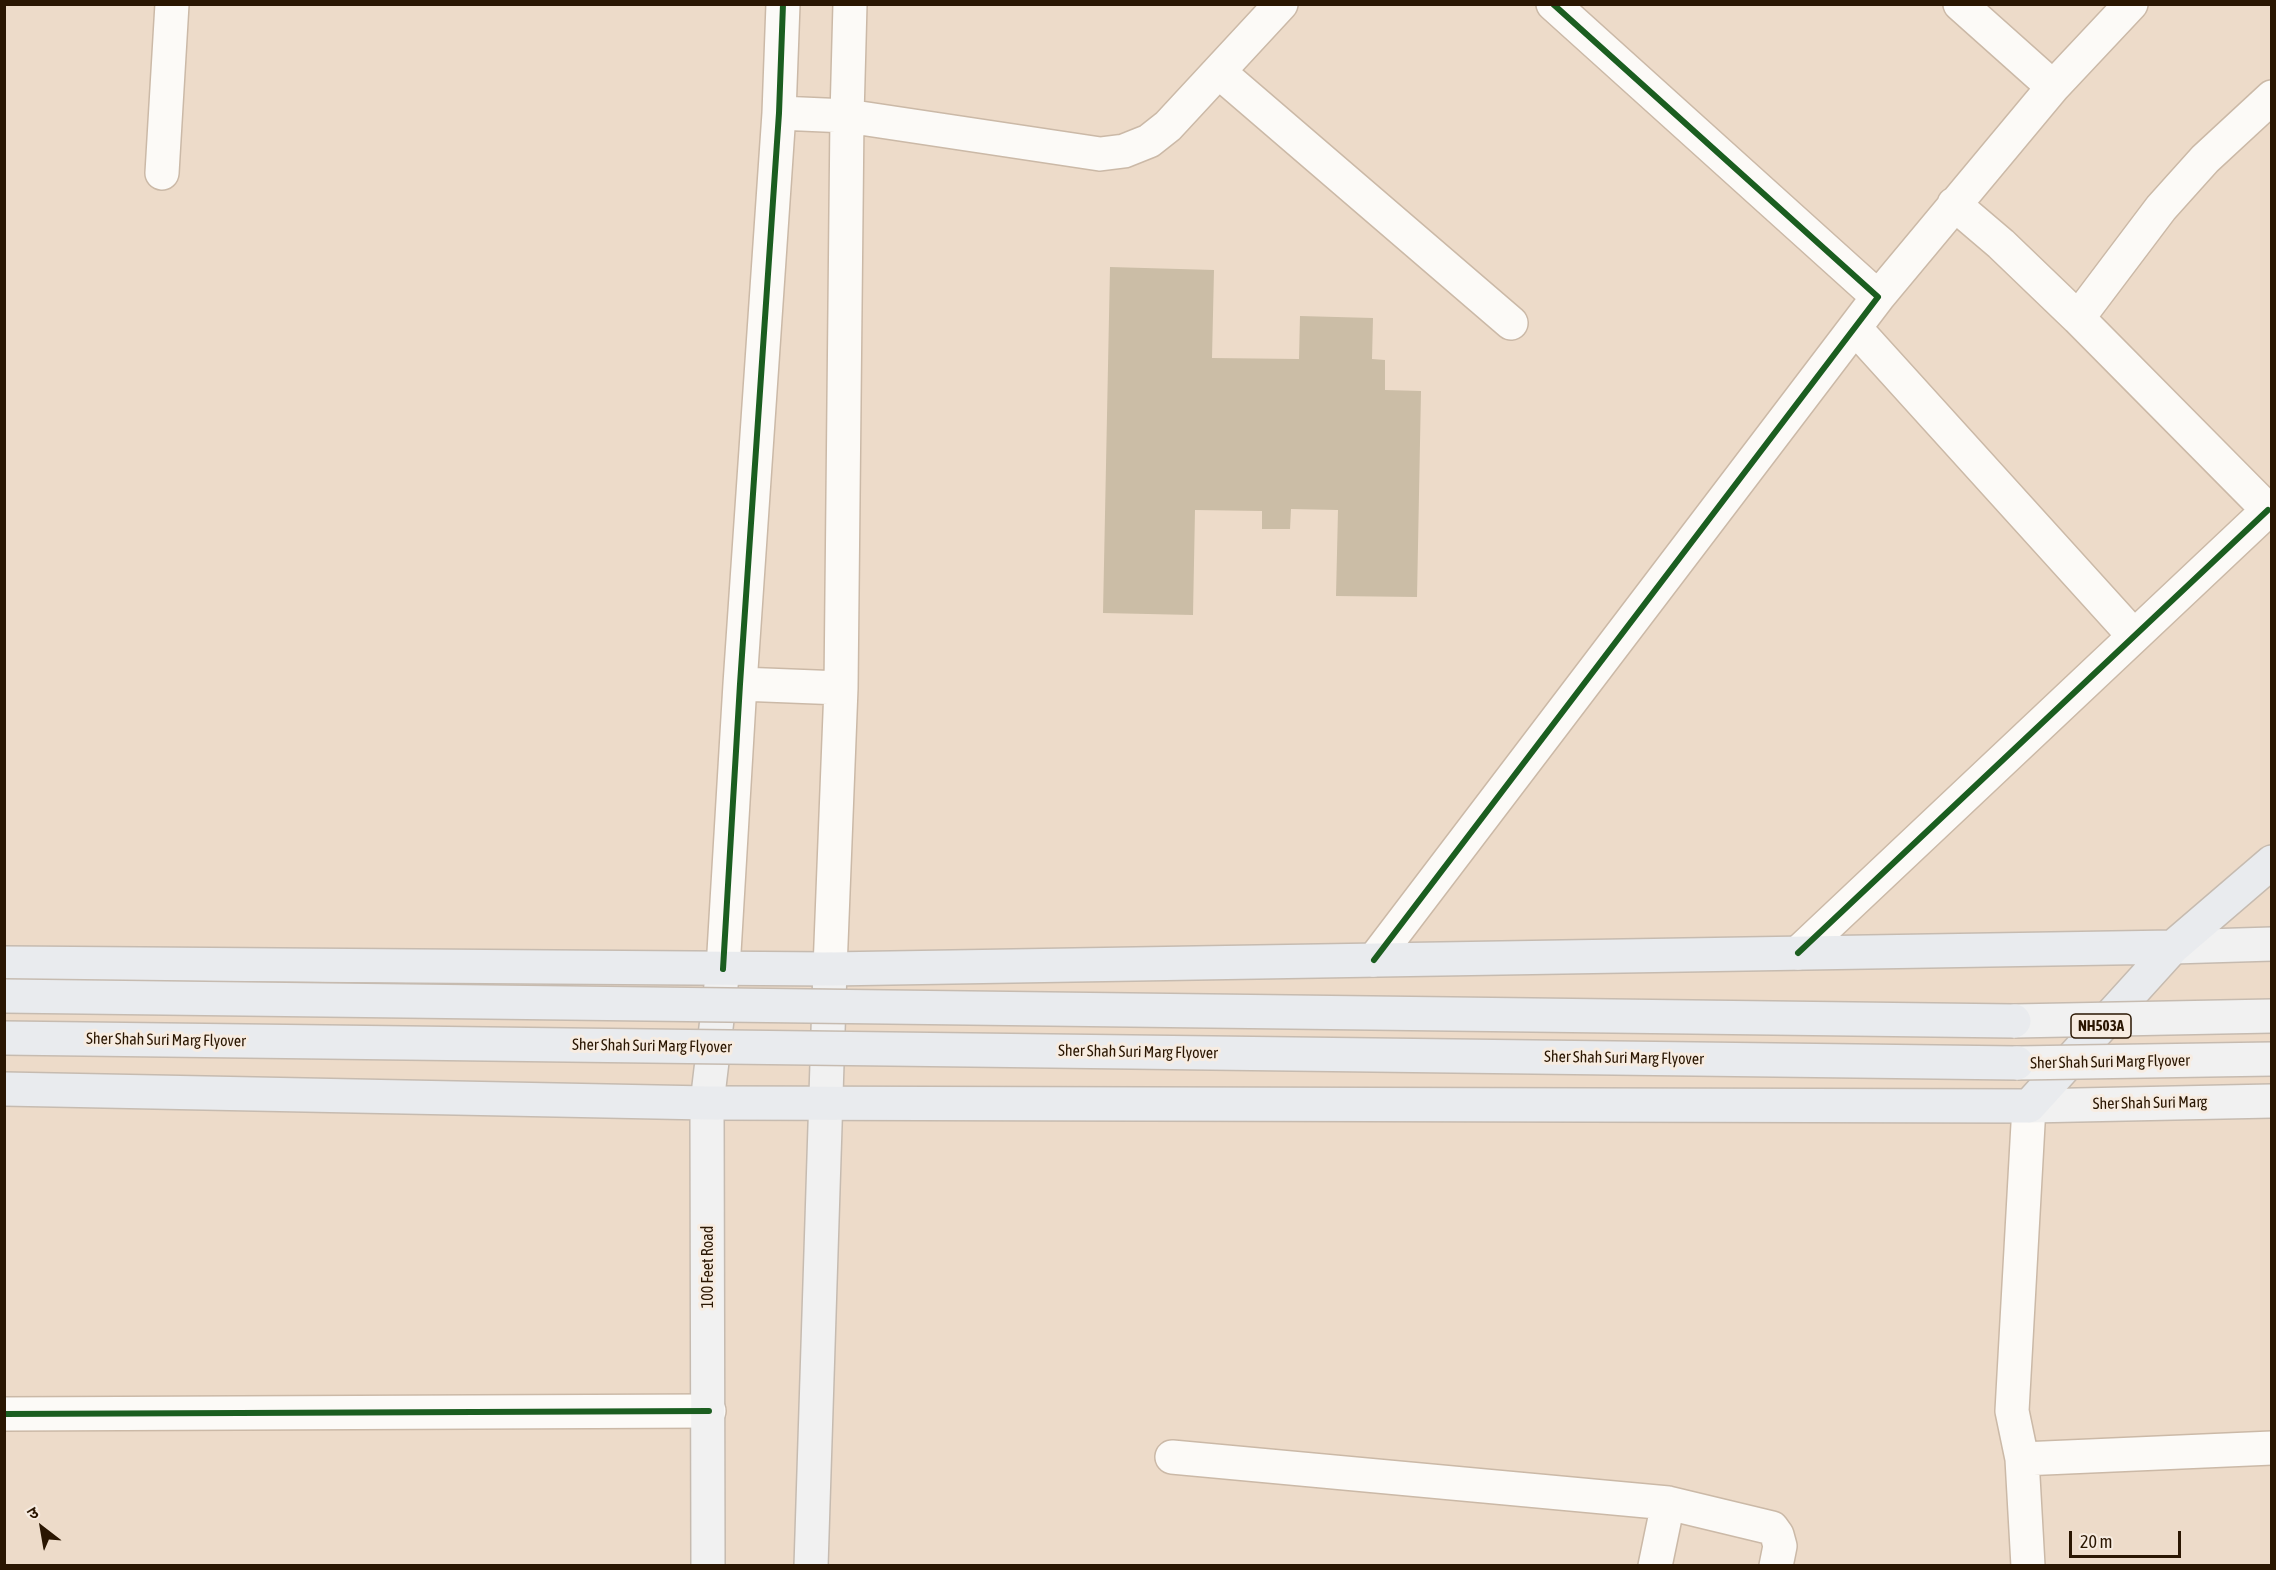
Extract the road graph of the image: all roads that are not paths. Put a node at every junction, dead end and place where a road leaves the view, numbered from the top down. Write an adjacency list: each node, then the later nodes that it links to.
1 (172, 4): 13 (street)
2 (783, 4): 11 (street)
3 (850, 4): 12 (street)
4 (1281, 4): 8 (street)
5 (1552, 4): 15 (street)
6 (1960, 4): 9 (street)
7 (2131, 4): 9 (street)
8 (1219, 72): 12 (street); 17 (street)
9 (2053, 87): 14 (street)
10 (2271, 97): 16 (street)
11 (779, 113): 12 (street); 21 (street)
12 (847, 116): 22 (street)
13 (162, 173)
14 (1954, 204): 15 (street); 16 (street)
15 (1878, 297): 18 (street)
16 (2078, 318): 19 (street)
17 (1511, 323)
18 (1855, 328): 20 (street); 27 (street)
19 (2270, 512): 20 (street)
20 (2134, 636): 26 (street)
21 (740, 684): 22 (street); 29 (street)
22 (841, 688): 30 (street)
23 (2271, 862): 25 (highway, NH503A)
24 (2271, 944): 25 (main road)
25 (2173, 947): 26 (highway); 41 (highway, NH503A)
26 (1798, 953): 27 (highway)
27 (1374, 960): 30 (highway)
28 (4, 963): 29 (highway)
29 (723, 969): 30 (highway); 39 (main road, 100 Feet Road)
30 (830, 969): 40 (main road)
31 (4, 996): 33 (highway, bridge)
32 (2271, 1016): 33 (main road, bridge)
33 (2014, 1021)
34 (4, 1038): 36 (highway, Sher Shah Suri Marg Flyover, bridge)
35 (2271, 1059): 36 (main road, Sher Shah Suri Marg Flyover, bridge)
36 (2017, 1063)
37 (4, 1089): 39 (highway)
38 (2271, 1101): 41 (main road, Sher Shah Suri Marg)
39 (707, 1103): 40 (highway); 42 (main road, 100 Feet Road)
40 (827, 1103): 41 (highway); 49 (main road)
41 (2030, 1106): 46 (street)
42 (709, 1411): 43 (street); 48 (main road, 100 Feet Road)
43 (4, 1414)
44 (2271, 1448): 46 (street)
45 (1172, 1457): 47 (street)
46 (2022, 1459): 52 (street)
47 (1668, 1503): 50 (street); 51 (street)
48 (708, 1566)
49 (811, 1566)
50 (1655, 1566)
51 (1776, 1566)
52 (2028, 1566)

